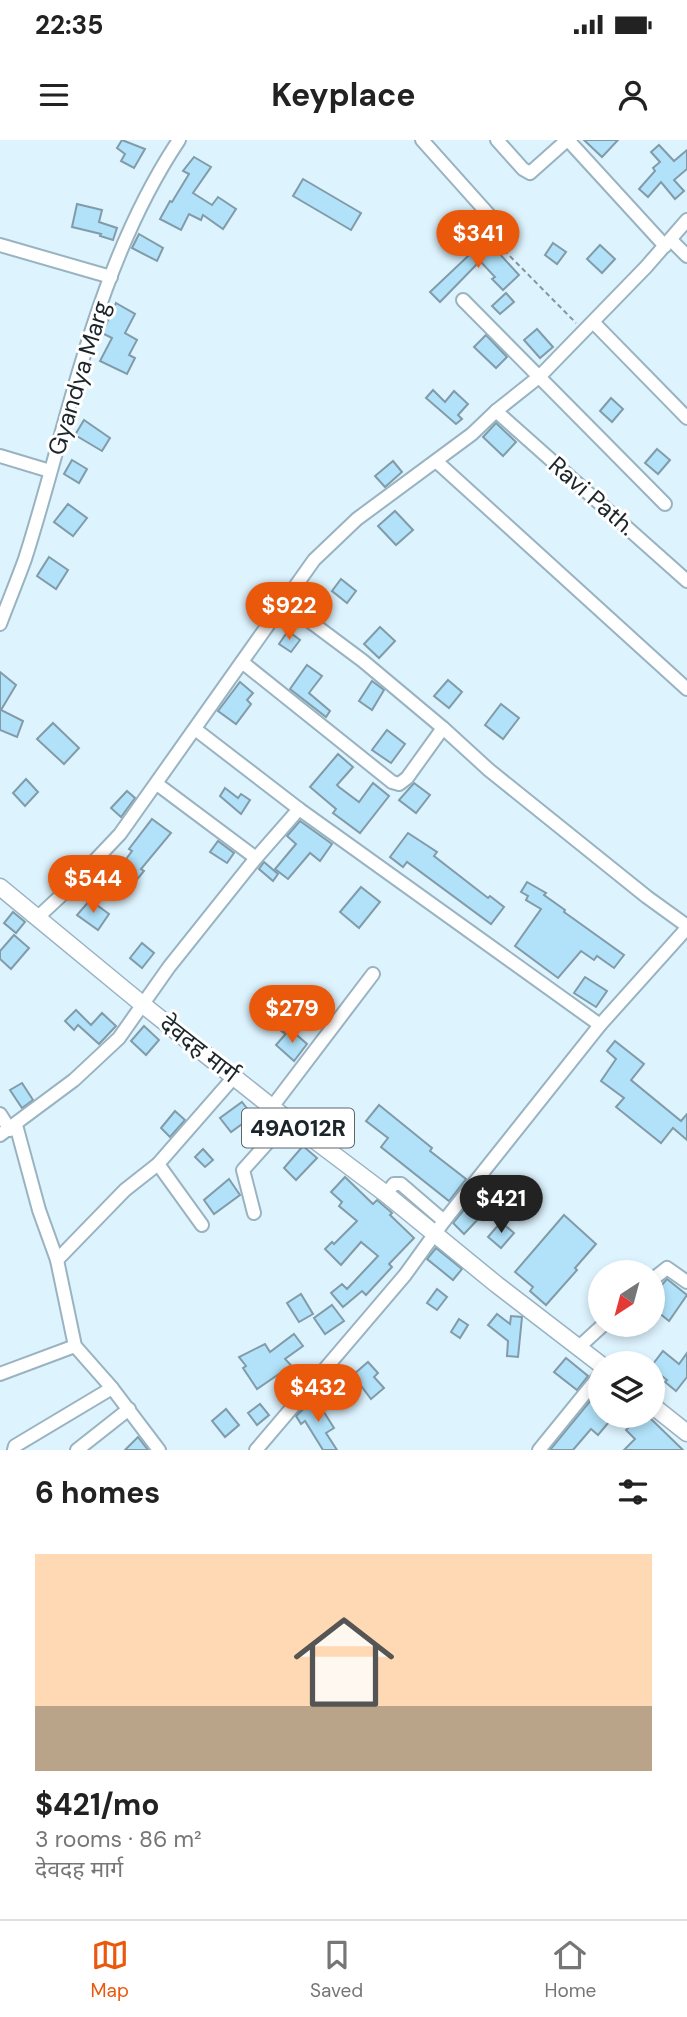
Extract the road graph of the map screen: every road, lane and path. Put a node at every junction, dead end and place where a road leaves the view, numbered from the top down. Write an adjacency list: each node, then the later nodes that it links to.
1 (179, 140): 10 (street, Gyandya Marg)
2 (422, 140): 6 (street)
3 (497, 140): 4 (street)
4 (567, 140): 7 (street)
5 (687, 220): 7 (street)
6 (499, 226): 12 (path)
7 (668, 243): 9 (street); 12 (street)
8 (0, 244): 10 (street)
9 (687, 257)
10 (111, 277): 18 (street, Gyandya Marg)
11 (463, 300): 13 (street)
12 (588, 327): 13 (street); 15 (street)
13 (540, 376): 14 (street); 19 (street)
14 (496, 411): 17 (street); 20 (street, Ravi Path.)
15 (687, 418)
16 (0, 456): 18 (street)
17 (436, 461): 21 (street); 24 (street)
18 (50, 471): 22 (street, Gyandya Marg)
19 (665, 504)
20 (687, 581)
21 (285, 602): 23 (street); 25 (street)
22 (0, 624)
23 (242, 662): 25 (street); 26 (street)
24 (687, 689)
25 (443, 728): 32 (street)
26 (195, 729): 27 (street); 28 (street)
27 (157, 784): 29 (street); 31 (street)
28 (299, 809): 29 (street); 35 (street)
29 (256, 858): 34 (street)
30 (0, 887): 31 (main road, देवदह मार्ग / 49A012R)
31 (37, 918): 34 (main road, देवदह मार्ग / 49A012R)
32 (686, 931): 35 (street)
33 (373, 974): 37 (street)
34 (142, 1004): 36 (main road, देवदह मार्ग / 49A012R); 40 (street)
35 (600, 1026): 44 (street)
36 (234, 1077): 37 (main road, देवदह मार्ग / 49A012R); 41 (street)
37 (272, 1107): 39 (main road, देवदह मार्ग / 49A012R)
38 (0, 1114): 40 (street)
39 (288, 1120): 42 (street); 44 (main road, देवदह मार्ग / 49A012R)
40 (9, 1130): 45 (street)
41 (158, 1164): 43 (street); 45 (street)
42 (254, 1213)
43 (202, 1225)
44 (440, 1228): 50 (main road, देवदह मार्ग / 49A012R); 58 (street)
45 (57, 1260): 49 (street)
46 (665, 1270): 47 (street)
47 (687, 1282)
48 (590, 1337): 50 (street)
49 (75, 1346): 52 (street); 53 (street)
50 (579, 1348): 51 (main road, देवदह मार्ग / 49A012R)
51 (588, 1355)
52 (0, 1374)
53 (112, 1388): 55 (street); 59 (street)
54 (588, 1390): 62 (street)
55 (129, 1409): 60 (street); 61 (street)
56 (665, 1416): 57 (main road)
57 (687, 1433)
58 (261, 1448)
59 (14, 1450)
60 (77, 1450)
61 (159, 1450)
62 (539, 1450)

